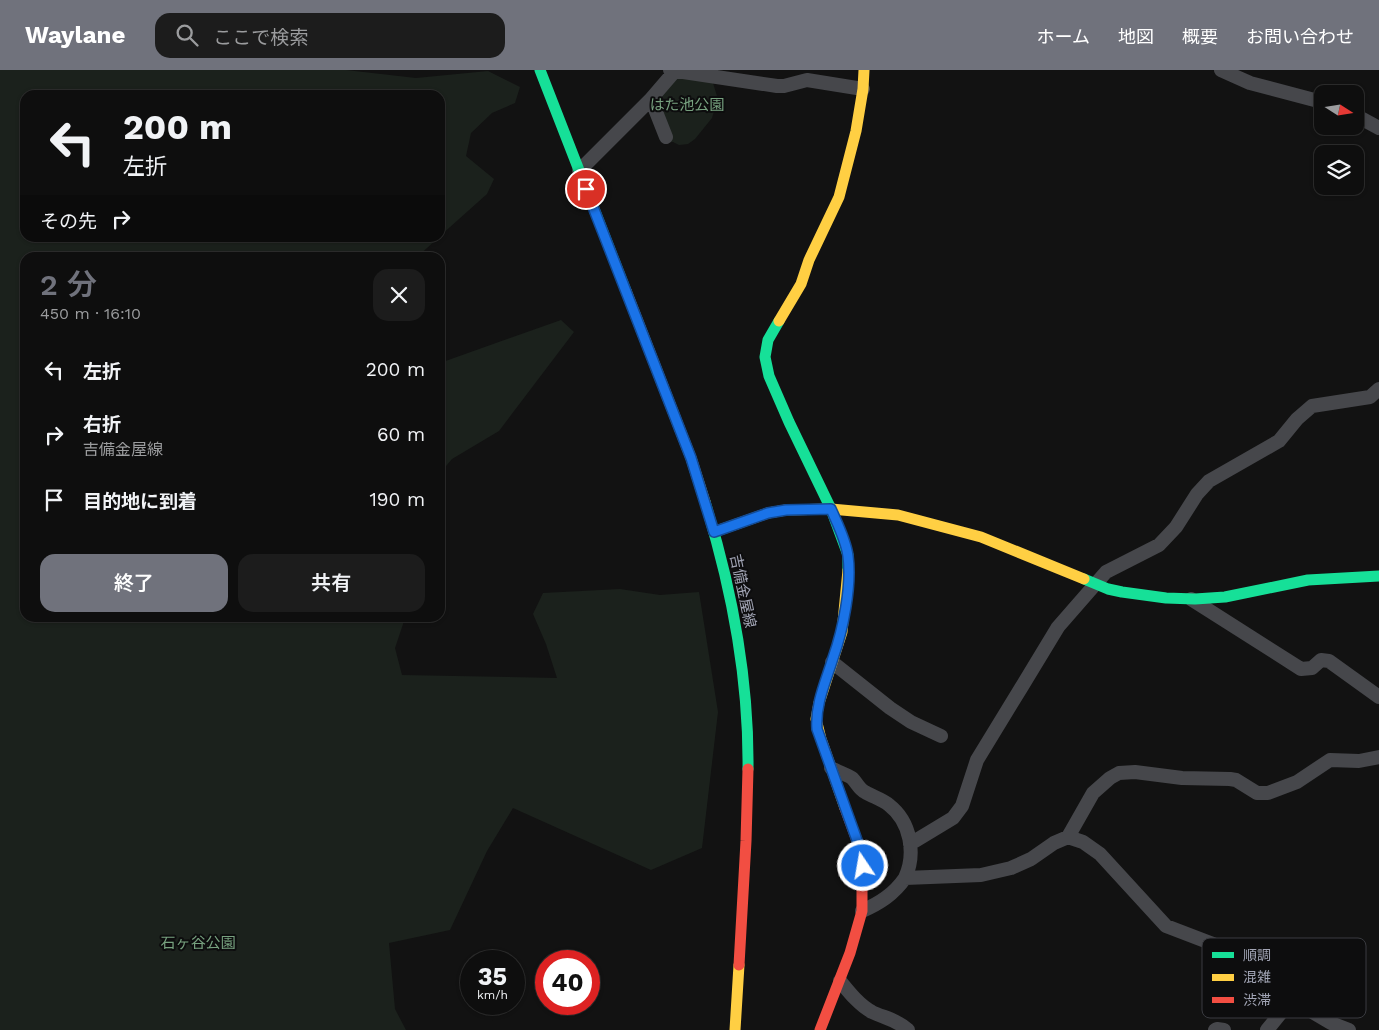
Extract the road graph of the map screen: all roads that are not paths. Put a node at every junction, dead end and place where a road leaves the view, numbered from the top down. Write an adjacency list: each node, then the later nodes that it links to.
1 (540, 70): 12 (street, 吉備金屋線)
2 (670, 70): 5 (street)
3 (864, 70): 6 (street)
4 (1221, 70): 8 (street)
5 (675, 71): 6 (street); 7 (street)
6 (863, 89): 14 (street)
7 (651, 100): 11 (street); 12 (street)
8 (1314, 100)
9 (1364, 120): 10 (street)
10 (1379, 128)
11 (666, 137)
12 (579, 171): 15 (street, 吉備金屋線)
13 (1379, 389): 17 (street)
14 (831, 509): 15 (street); 17 (street); 19 (street)
15 (714, 532): 32 (street, 吉備金屋線)
16 (1379, 576): 18 (street)
17 (1094, 584): 18 (street); 25 (street)
18 (1191, 598): 20 (street)
19 (832, 662): 21 (street); 23 (street)
20 (1379, 697)
21 (941, 736)
22 (1379, 757): 24 (street)
23 (831, 768): 25 (street); 27 (street)
24 (1068, 838): 26 (street); 28 (street)
25 (910, 844): 26 (street)
26 (905, 878): 27 (street)
27 (862, 911): 29 (street)
28 (1202, 940)
29 (840, 981): 33 (street); 34 (street)
30 (1277, 1018): 37 (street)
31 (1323, 1018): 38 (street)
32 (735, 1030)
33 (820, 1030)
34 (908, 1030)
35 (1214, 1030): 36 (street)
36 (1224, 1030)
37 (1267, 1030)
38 (1349, 1030)

